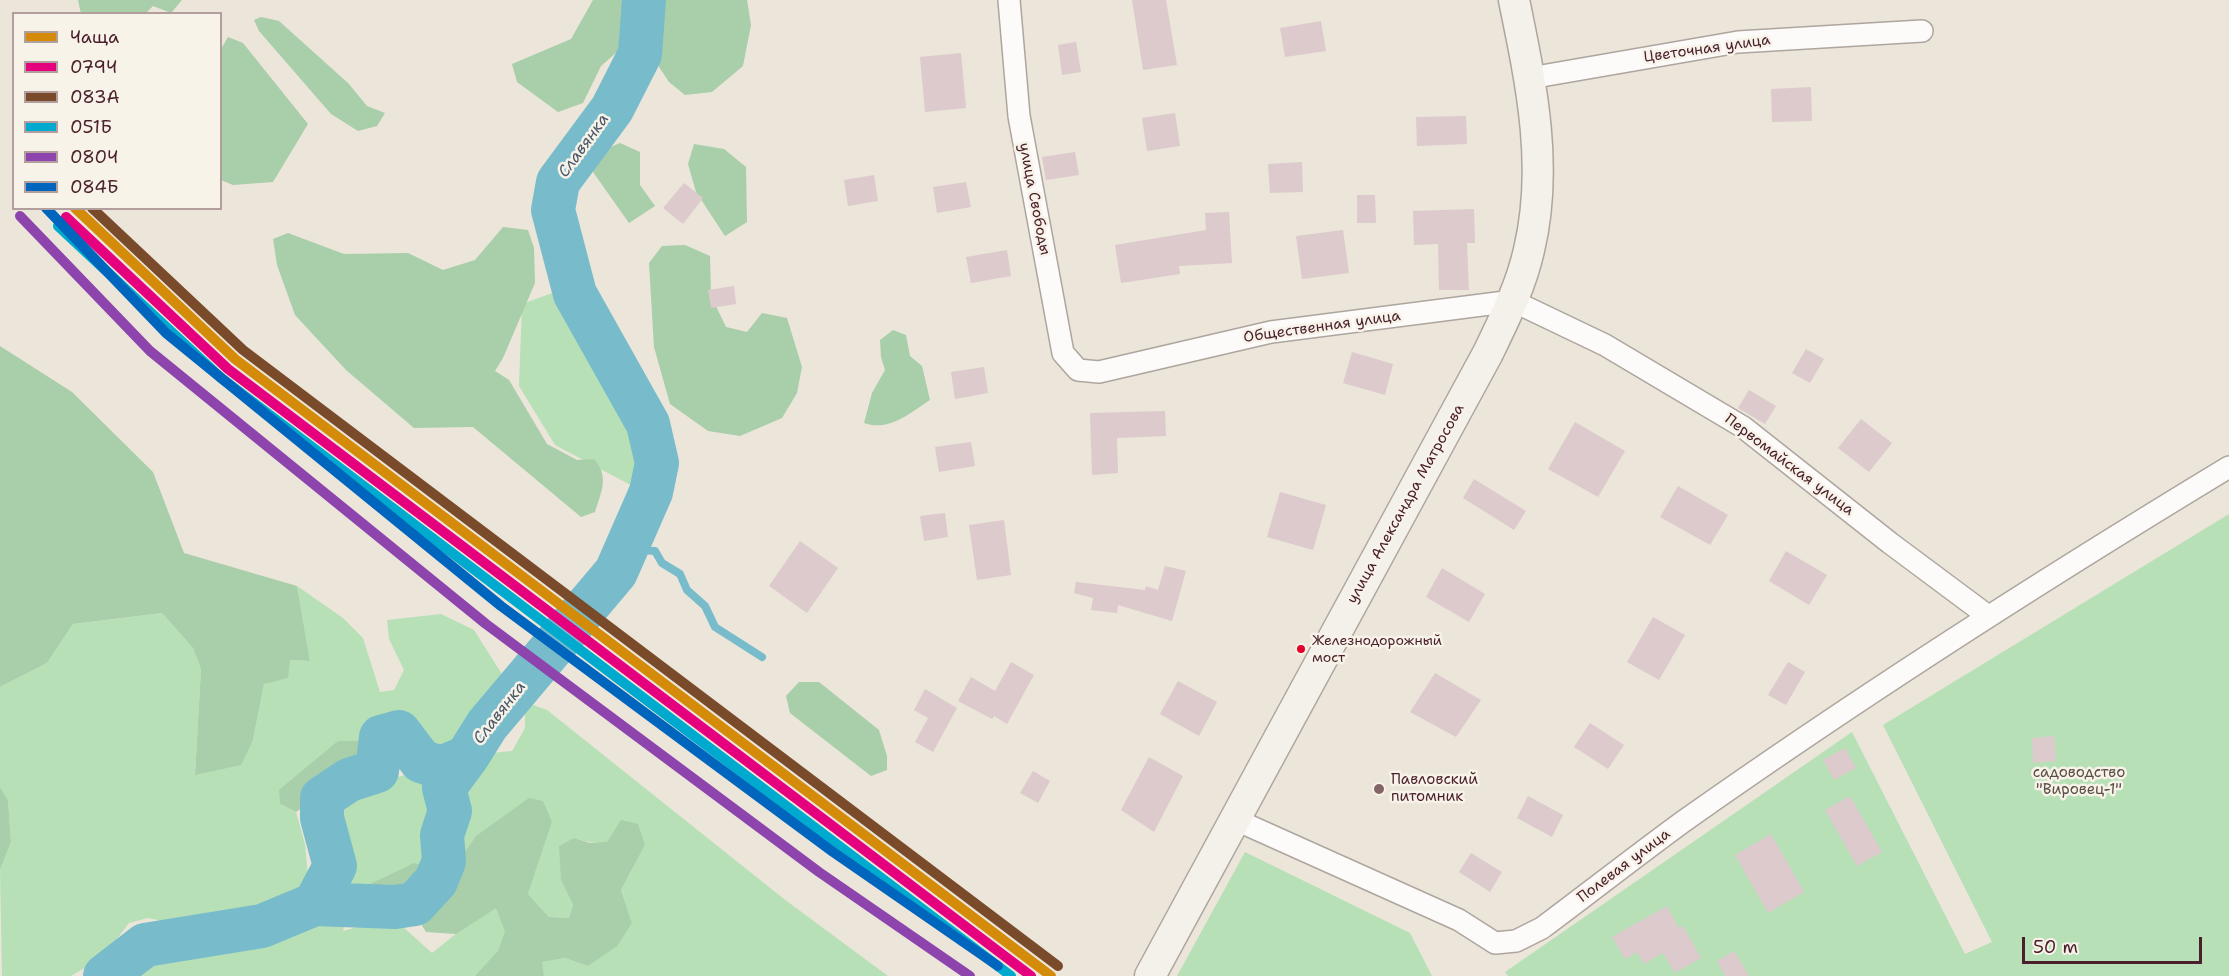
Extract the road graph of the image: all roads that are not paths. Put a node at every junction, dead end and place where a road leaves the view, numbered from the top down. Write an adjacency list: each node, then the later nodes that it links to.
1 (1010, 0): 6 (street, улица Свободы)
2 (1514, 0): 4 (main road, улица Александра Матросова)
3 (1922, 31): 4 (street, Цветочная улица)
4 (1530, 78): 5 (main road, улица Александра Матросова)
5 (1513, 301): 6 (street, Общественная улица); 8 (street, Первомайская улица); 9 (main road, улица Александра Матросова)
6 (1099, 372)
7 (2229, 467): 8 (street, Полевая улица)
8 (1988, 616): 9 (street, Полевая улица)
9 (1234, 819): 10 (main road, улица Александра Матросова)
10 (1150, 976)

